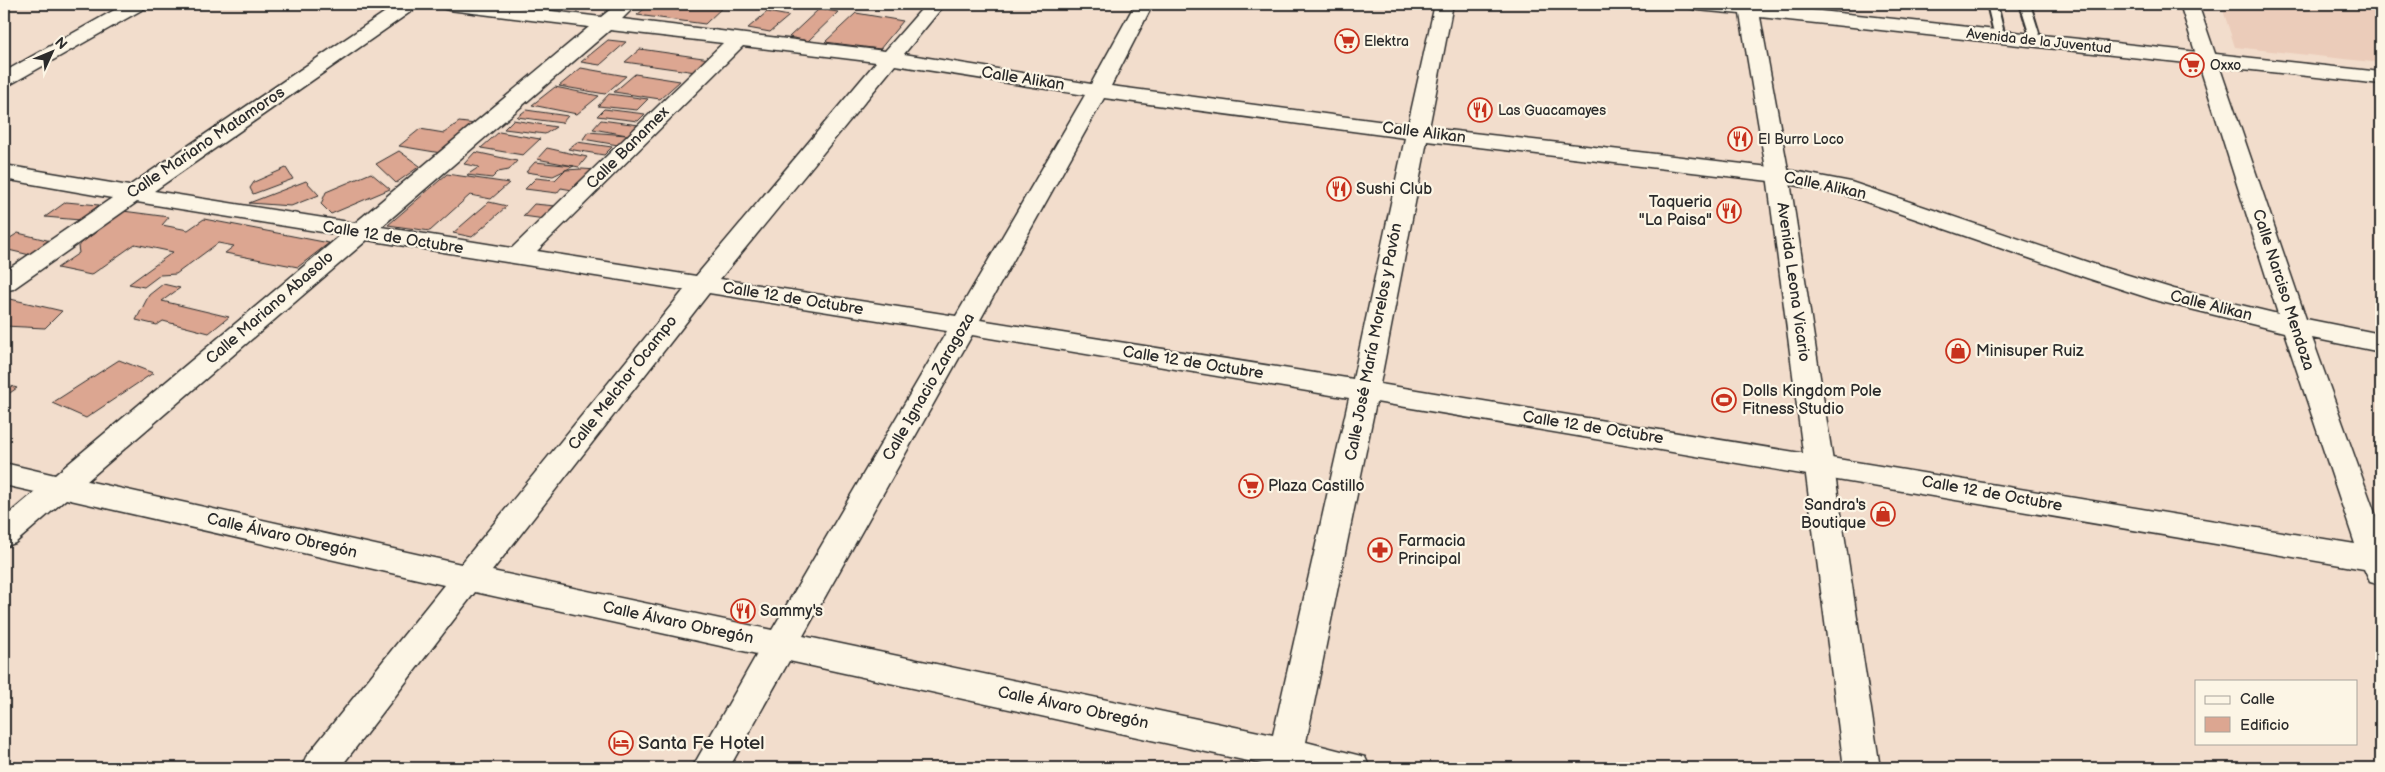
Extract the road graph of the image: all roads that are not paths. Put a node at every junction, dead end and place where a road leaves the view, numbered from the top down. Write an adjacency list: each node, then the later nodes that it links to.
1 (138, 4): 21 (street)
2 (409, 4): 26 (street, Calle Mariano Matamoros)
3 (449, 4): 13 (street, Calle Alikan)
4 (628, 4): 13 (street, Calle Mariano Abasolo)
5 (936, 4): 18 (street, Calle Melchor Ocampo)
6 (1144, 4): 22 (street, Calle Ignacio Zaragoza)
7 (1444, 4): 23 (street, Calle José María Morelos y Pavón)
8 (1697, 4): 12 (street, Avenida de la Juventud)
9 (1992, 4): 14 (lane)
10 (2025, 4): 15 (lane)
11 (2189, 4): 17 (street, Calle Narciso Mendoza)
12 (1756, 6): 14 (street, Avenida de la Juventud); 17 (street, Avenida de la Juventud); 25 (street, Avenida Leona Vicario)
13 (606, 22): 16 (street, Calle Alikan); 27 (street, Calle Mariano Abasolo)
14 (1998, 30): 15 (street, Avenida de la Juventud)
15 (2034, 33): 17 (street, Avenida de la Juventud)
16 (739, 38): 18 (street, Calle Alikan); 28 (street, Calle Banamex)
17 (2207, 55): 19 (street, Avenida de la Juventud); 20 (street, Avenida de la Juventud); 32 (street, Calle Narciso Mendoza)
18 (890, 58): 22 (street, Calle Alikan); 30 (street, Calle Melchor Ocampo)
19 (2381, 70)
20 (2381, 78)
21 (4, 80)
22 (1098, 91): 23 (street, Calle Alikan); 31 (street, Calle Ignacio Zaragoza)
23 (1416, 132): 25 (street, Calle Alikan); 34 (street, Calle José María Morelos y Pavón)
24 (4, 172): 26 (street, Calle 12 de Octubre)
25 (1778, 176): 32 (street, Calle Alikan); 35 (street, Avenida Leona Vicario)
26 (130, 194): 27 (street, Calle 12 de Octubre); 29 (street, Calle Mariano Matamoros)
27 (358, 232): 28 (street, Calle 12 de Octubre); 37 (street, Calle Mariano Abasolo)
28 (517, 257): 30 (street, Calle 12 de Octubre)
29 (4, 283)
30 (702, 284): 31 (street, Calle 12 de Octubre); 40 (street, Calle Melchor Ocampo)
31 (963, 326): 34 (street, Calle 12 de Octubre); 41 (street, Calle Ignacio Zaragoza)
32 (2295, 326): 33 (street, Calle Alikan); 39 (street, Calle Narciso Mendoza)
33 (2381, 343)
34 (1365, 392): 35 (street, Calle 12 de Octubre); 42 (street, Calle José María Morelos y Pavón)
35 (1819, 464): 39 (street, Calle 12 de Octubre); 46 (street, Avenida Leona Vicario)
36 (4, 474): 37 (street, Calle Álvaro Obregón)
37 (61, 487): 38 (street, Calle Mariano Abasolo); 40 (street, Calle Álvaro Obregón)
38 (4, 535)
39 (2379, 564)
40 (467, 578): 41 (street, Calle Álvaro Obregón); 43 (street, Calle Melchor Ocampo)
41 (782, 645): 42 (street, Calle Álvaro Obregón); 44 (street, Calle Ignacio Zaragoza)
42 (1284, 761): 45 (street, Calle Álvaro Obregón)
43 (319, 768)
44 (710, 768)
45 (1352, 768)
46 (1862, 768)

